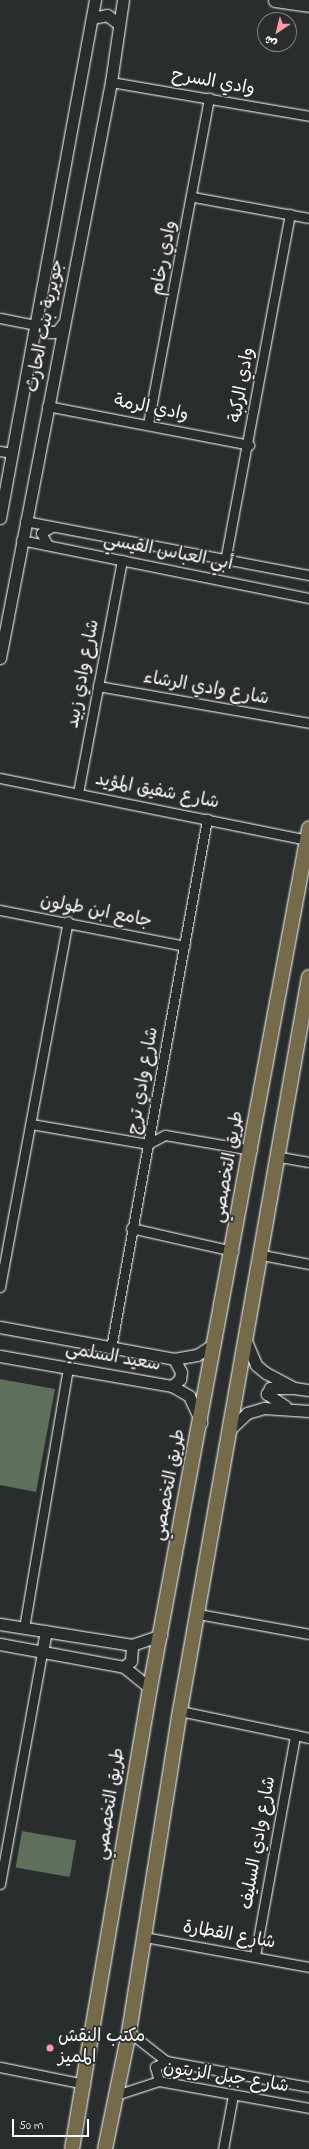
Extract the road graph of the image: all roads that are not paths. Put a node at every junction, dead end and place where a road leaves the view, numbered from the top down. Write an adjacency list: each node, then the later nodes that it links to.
1 (95, 0): 5 (street, جويرية بنت الحارث)
2 (123, 0): 6 (street, جويرية بنت الحارث)
3 (275, 0): 4 (main road)
4 (309, 6)
5 (92, 18): 6 (street); 14 (street, جويرية بنت الحارث)
6 (119, 24): 7 (street, جويرية بنت الحارث)
7 (111, 82): 8 (street, وادي السرح); 15 (street, جويرية بنت الحارث)
8 (209, 98): 9 (street, وادي السرح); 10 (street, وادي رخام)
9 (309, 116)
10 (193, 197): 11 (street); 19 (street, وادي رخام)
11 (290, 214): 12 (street); 20 (street, وادي الركبة)
12 (309, 218)
13 (0, 318): 14 (street)
14 (37, 322): 15 (street); 16 (street, جويرية بنت الحارث)
15 (64, 323): 17 (street, جويرية بنت الحارث)
16 (32, 344): 17 (street); 21 (street, جويرية بنت الحارث)
17 (58, 350): 18 (street, جويرية بنت الحارث)
18 (47, 406): 19 (street, وادي الرمة); 23 (street, جويرية بنت الحارث)
19 (148, 424): 20 (street, وادي الرمة)
20 (249, 445): 28 (street, وادي الركبة)
21 (5, 452): 22 (street, جويرية بنت الحارث)
22 (0, 518)
23 (25, 521): 24 (street, أبي العباس القيسي); 25 (street, جويرية بنت الحارث)
24 (54, 526): 26 (street); 28 (street, أبي العباس القيسي)
25 (20, 540): 26 (street, أبي العباس القيسي); 31 (street, جويرية بنت الحارث)
26 (51, 546): 27 (street, أبي العباس القيسي)
27 (122, 560): 30 (street, أبي العباس القيسي); 32 (street, شارع وادي زبيد)
28 (225, 561): 29 (street, أبي العباس القيسي)
29 (307, 576)
30 (306, 596)
31 (0, 658)
32 (98, 686): 33 (street, شارع وادي الرشاء); 35 (street, شارع وادي زبيد)
33 (309, 723)
34 (0, 778): 35 (street, شارع شفيق المؤيد)
35 (78, 793): 36 (street, شارع شفيق المؤيد)
36 (207, 819): 37 (street, شارع شفيق المؤيد); 40 (street, شارع وادي ترج)
37 (308, 835): 44 (main road, طريق التخصصي)
38 (0, 910): 39 (street, جامع ابن طولون)
39 (68, 922): 40 (street, جامع ابن طولون); 42 (street)
40 (185, 946): 43 (street, شارع وادي ترج)
41 (309, 977): 45 (main road)
42 (31, 1124): 43 (street); 51 (street)
43 (148, 1144): 44 (street); 47 (street, شارع وادي ترج)
44 (252, 1150): 48 (main road, طريق التخصصي)
45 (280, 1157): 46 (street); 49 (main road)
46 (309, 1162)
47 (131, 1228): 48 (street); 55 (street, شارع وادي ترج)
48 (234, 1251): 54 (main road, طريق التخصصي)
49 (262, 1255): 50 (street); 53 (main road)
50 (309, 1264)
51 (0, 1287)
52 (0, 1327): 55 (street, سعيد السلمي)
53 (246, 1341): 60 (street); 65 (main road)
54 (214, 1344): 57 (street, سعيد السلمي); 64 (main road, طريق التخصصي)
55 (111, 1348): 57 (street, سعيد السلمي)
56 (0, 1356): 58 (street, سعيد السلمي)
57 (174, 1359): 59 (street)
58 (68, 1368): 59 (street, سعيد السلمي); 68 (street)
59 (172, 1386): 64 (street, سعيد السلمي)
60 (294, 1388): 61 (street); 62 (street)
61 (309, 1390)
62 (286, 1406): 63 (street); 65 (street)
63 (309, 1411)
64 (201, 1422): 71 (main road, طريق التخصصي)
65 (229, 1430): 66 (main road)
66 (198, 1614): 70 (street); 77 (main road)
67 (2, 1625): 68 (street)
68 (24, 1628): 69 (street)
69 (46, 1631): 73 (street); 74 (street)
70 (309, 1634)
71 (161, 1635): 73 (street); 76 (main road, طريق التخصصي)
72 (1, 1644): 74 (street)
73 (132, 1645): 75 (street)
74 (42, 1652): 75 (street); 80 (street)
75 (124, 1667): 76 (street)
76 (150, 1688): 88 (main road, طريق التخصصي)
77 (180, 1711): 78 (street); 81 (main road)
78 (295, 1735): 79 (street); 82 (street, شارع وادي السليف)
79 (309, 1738)
80 (0, 1884)
81 (144, 1937): 82 (street, شارع القطارة); 84 (main road)
82 (255, 1956): 83 (street, شارع القطارة)
83 (309, 1967)
84 (129, 2032): 85 (street, شارع جبل الزيتون); 90 (main road)
85 (166, 2061): 87 (street); 89 (street, شارع جبل الزيتون)
86 (0, 2067): 88 (street)
87 (159, 2081): 90 (street, شارع جبل الزيتون); 91 (street, شارع جبل الزيتون)
88 (85, 2084): 93 (main road, طريق التخصصي)
89 (309, 2087)
90 (116, 2095): 94 (main road)
91 (233, 2095): 92 (street, شارع جبل الزيتون); 95 (street)
92 (309, 2108)
93 (72, 2149)
94 (105, 2149)
95 (223, 2149)

